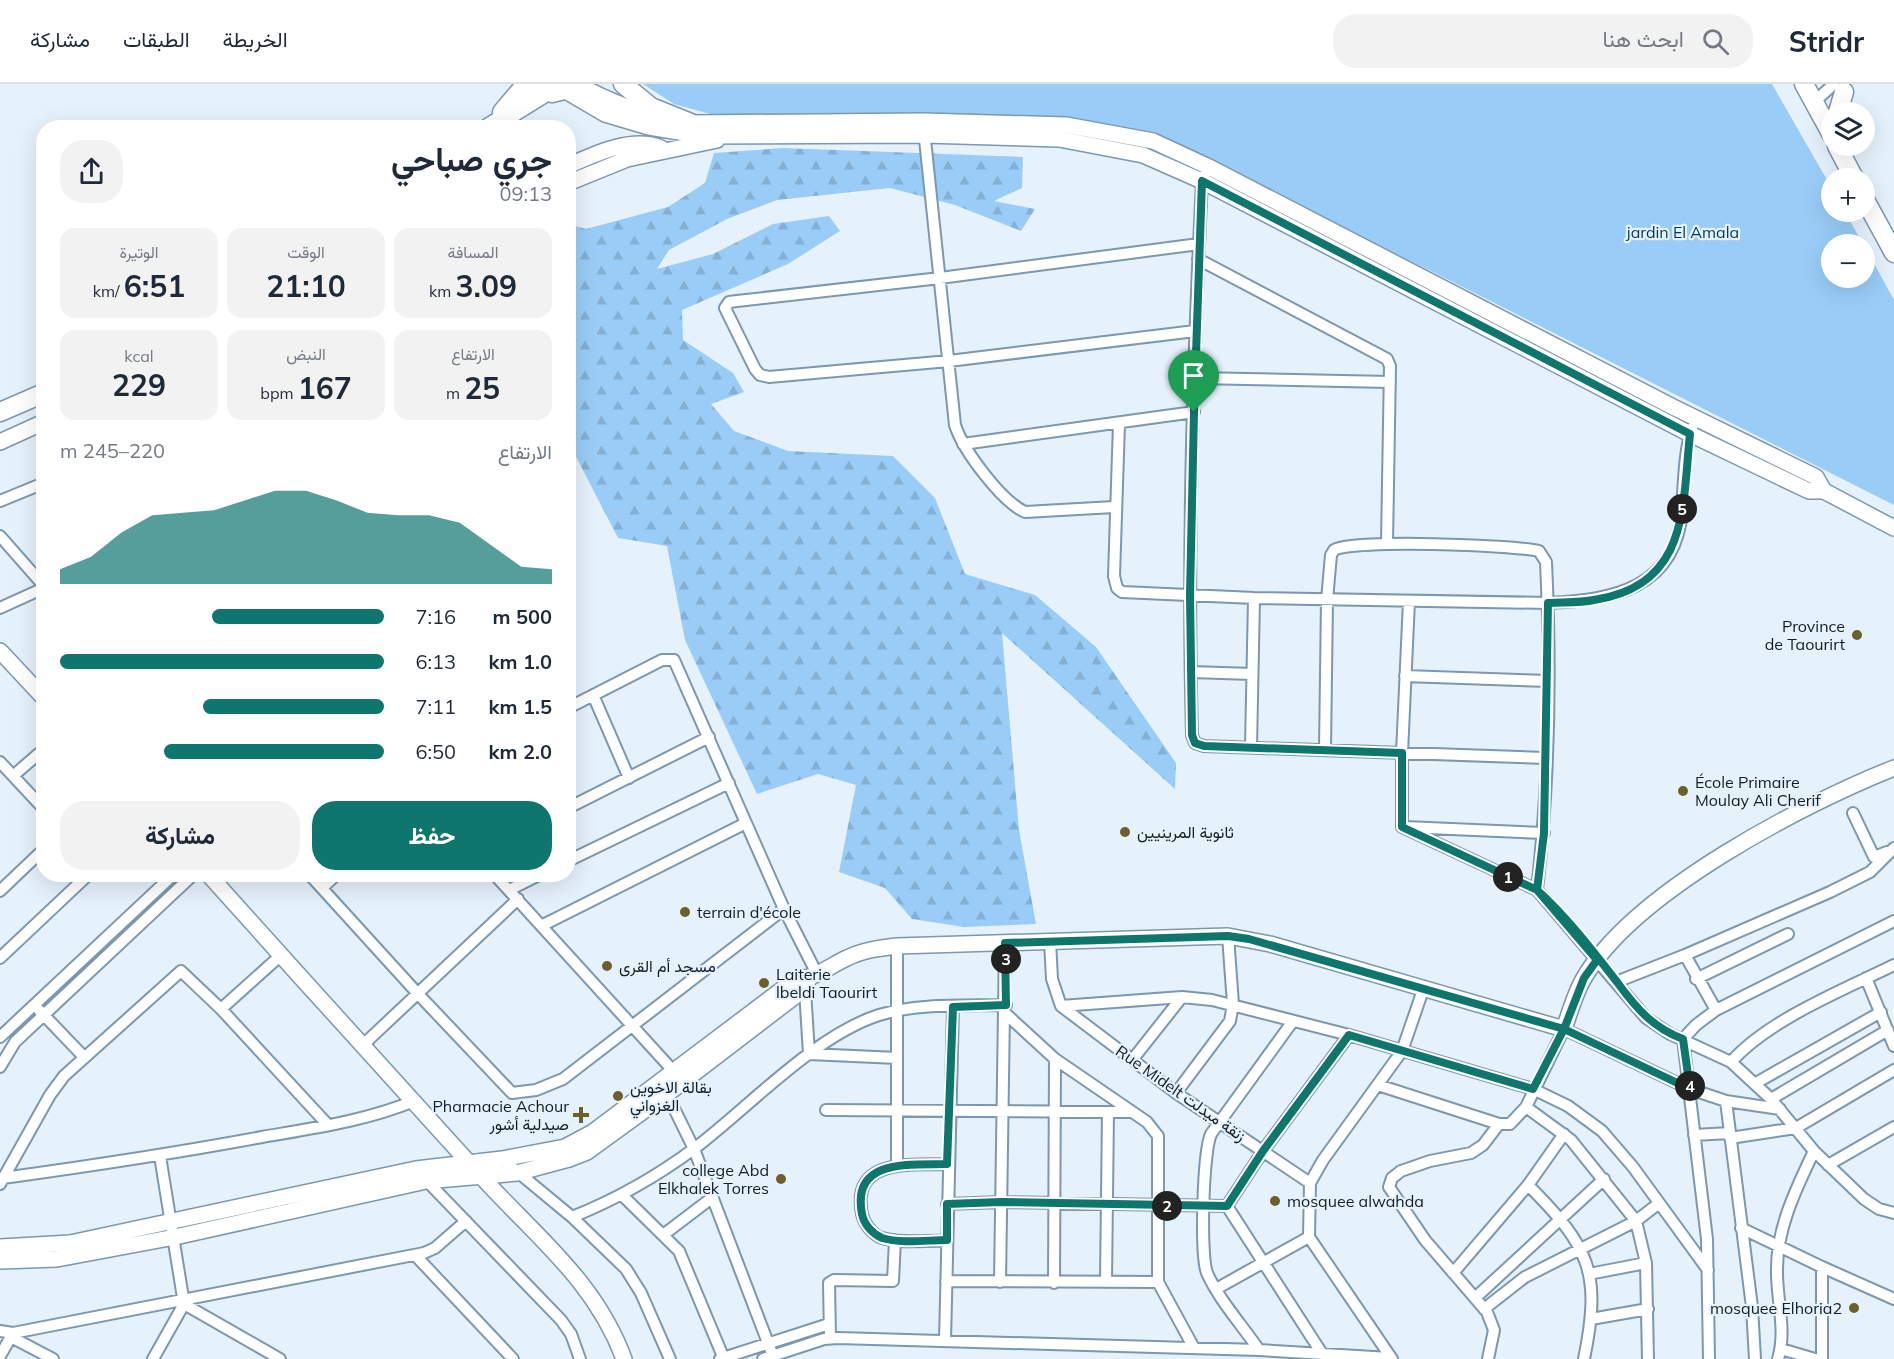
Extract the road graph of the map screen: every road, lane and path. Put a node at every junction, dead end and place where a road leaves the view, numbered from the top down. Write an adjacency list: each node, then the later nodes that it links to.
1 (526, 84): 9 (main road)
2 (624, 84): 11 (main road)
3 (1803, 84): 8 (main road)
4 (559, 87): 10 (main road); 11 (street); 13 (street)
5 (1841, 87): 6 (main road); 7 (street)
6 (1830, 102)
7 (1830, 102)
8 (1821, 106)
9 (495, 120)
10 (500, 120)
11 (691, 123): 12 (street)
12 (924, 128): 13 (street); 16 (street); 22 (street)
13 (724, 137): 14 (street)
14 (664, 149): 15 (street); 17 (street)
15 (576, 163)
16 (1205, 174): 19 (street); 25 (street); 26 (street)
17 (576, 179)
18 (1875, 219): 20 (main road)
19 (1199, 244): 21 (street); 22 (street)
20 (1894, 254)
21 (1198, 259): 23 (street); 28 (street)
22 (940, 278): 24 (street); 24 (street)
23 (1195, 331): 24 (street); 27 (street)
24 (949, 361): 37 (street)
25 (1585, 361): 26 (street); 32 (street)
26 (1576, 376): 35 (street)
27 (1195, 378): 28 (street); 31 (street)
28 (1390, 382): 44 (street)
29 (36, 396): 30 (main road)
30 (0, 412)
31 (1194, 412): 33 (street); 47 (street)
32 (1695, 417): 35 (street); 39 (street)
33 (1119, 424): 37 (street); 41 (street)
34 (36, 426): 36 (street)
35 (1690, 434): 39 (street); 51 (street)
36 (0, 442)
37 (963, 444): 41 (street)
38 (36, 486): 40 (street)
39 (1824, 491): 42 (street)
40 (0, 501)
41 (1114, 507): 47 (street)
42 (1894, 528)
43 (0, 536): 45 (street)
44 (1387, 543): 49 (street); 51 (street)
45 (36, 578)
46 (36, 591): 52 (street)
47 (1190, 595): 48 (street); 54 (street)
48 (1254, 598): 49 (street); 55 (street)
49 (1327, 600): 50 (street); 63 (street)
50 (1409, 601): 51 (street); 56 (street)
51 (1548, 603): 57 (street)
52 (0, 608)
53 (0, 651): 58 (street)
54 (1191, 672): 55 (street); 62 (street)
55 (1252, 674): 62 (street)
56 (1405, 676): 57 (street); 64 (street)
57 (1548, 681): 66 (street)
58 (36, 689)
59 (593, 695): 60 (street); 61 (street); 70 (street)
60 (576, 704)
61 (709, 737): 70 (street); 71 (street)
62 (1251, 747): 63 (street)
63 (1325, 749): 64 (street)
64 (1402, 753): 66 (street); 76 (street)
65 (36, 756): 69 (street)
66 (1545, 758): 77 (street)
67 (0, 762): 69 (street)
68 (1894, 768): 105 (street)
69 (13, 776): 72 (street)
70 (629, 778): 73 (street)
71 (729, 783): 75 (street); 80 (street)
72 (36, 800)
73 (576, 803)
74 (1853, 813): 78 (street)
75 (746, 823): 94 (street); 96 (street)
76 (1402, 827): 77 (street); 91 (street)
77 (1544, 833): 91 (street)
78 (1891, 850): 102 (street)
79 (36, 857): 92 (street)
80 (576, 857)
81 (81, 882): 104 (street)
82 (165, 882): 115 (street)
83 (185, 882): 123 (street)
84 (215, 882): 103 (street)
85 (316, 882): 89 (street)
86 (328, 882): 89 (street)
87 (502, 882): 90 (street)
88 (525, 882): 90 (street)
89 (322, 888): 112 (street)
90 (509, 890): 93 (street)
91 (1537, 890): 105 (street)
92 (0, 891)
93 (518, 899): 96 (street); 112 (street)
94 (784, 909): 109 (street); 125 (street)
95 (1894, 921): 121 (street)
96 (543, 925): 125 (street)
97 (1788, 934): 108 (street)
98 (1228, 936): 99 (street); 111 (street); 114 (street)
99 (1050, 941): 100 (street); 116 (street)
100 (1005, 943): 101 (street); 119 (street)
101 (897, 946): 109 (street); 120 (street)
102 (1685, 955): 108 (street); 110 (street)
103 (280, 956): 118 (street); 131 (street)
104 (0, 958)
105 (1597, 960): 110 (street); 126 (street)
106 (1894, 965): 107 (street)
107 (1866, 978): 122 (street); 139 (street)
108 (1696, 979): 121 (street)
109 (806, 981): 134 (street); 142 (street)
110 (1616, 981): 130 (street)
111 (1423, 990): 126 (street); 133 (street)
112 (418, 995): 125 (street); 131 (street)
113 (1182, 997): 114 (street); 116 (street); 138 (street)
114 (1233, 1004): 124 (street); 148 (street)
115 (34, 1005): 123 (street); 129 (street)
116 (1061, 1006): 138 (street, Rue Midelt زنقة ميدلت)
117 (953, 1007): 119 (street); 120 (street); 156 (street)
118 (221, 1009): 135 (street); 163 (street)
119 (1006, 1009): 137 (street); 157 (street)
120 (897, 1010): 134 (street); 136 (street)
121 (1716, 1010): 130 (street)
122 (1881, 1012): 127 (street); 143 (street)
123 (44, 1014): 135 (street); 140 (street)
124 (1293, 1021): 128 (street); 161 (street)
125 (633, 1025): 142 (street)
126 (1564, 1029): 146 (street); 147 (street)
127 (1888, 1030): 132 (street); 149 (street)
128 (1349, 1035): 133 (street); 171 (street)
129 (0, 1037)
130 (1683, 1039): 139 (street); 147 (street)
131 (364, 1044): 150 (street)
132 (1894, 1046)
133 (1402, 1051): 144 (street); 146 (street)
134 (809, 1054): 136 (street); 169 (street)
135 (84, 1057): 182 (street)
136 (897, 1058): 155 (street)
137 (1055, 1059): 158 (street); 160 (street)
138 (1133, 1059): 148 (street, Rue Midelt زنقة ميدلت)
139 (1731, 1062): 143 (street)
140 (0, 1067)
141 (1894, 1070): 165 (street)
142 (679, 1076): 145 (street)
143 (1756, 1083): 149 (street)
144 (1378, 1085): 162 (street); 184 (street)
145 (664, 1088): 169 (street); 173 (street); 179 (street)
146 (1533, 1089): 152 (street); 192 (street)
147 (1690, 1089): 151 (street); 167 (street)
148 (1176, 1093): 161 (street, Rue Midelt زنقة ميدلت)
149 (1771, 1099): 153 (street)
150 (414, 1101): 163 (street); 174 (street)
151 (1726, 1101): 153 (street); 168 (street)
152 (1526, 1107): 162 (street); 166 (street)
153 (1780, 1109): 165 (street)
154 (826, 1110): 155 (street)
155 (897, 1111): 156 (street); 176 (street)
156 (950, 1112): 157 (street); 175 (street)
157 (1003, 1112): 158 (street); 188 (street)
158 (1057, 1112): 159 (street); 189 (street)
159 (1108, 1112): 160 (street); 191 (street)
160 (1132, 1112): 193 (street)
161 (1221, 1122): 171 (street, Rue Midelt زنقة ميدلت); 194 (street)
162 (1499, 1124): 216 (street)
163 (328, 1125): 172 (street)
164 (1894, 1127): 177 (street)
165 (1796, 1128): 168 (street); 170 (street)
166 (1564, 1134): 181 (street); 185 (street)
167 (1694, 1135): 168 (street); 215 (street)
168 (1730, 1135): 201 (street)
169 (694, 1149): 186 (street); 187 (street)
170 (1814, 1150): 177 (street); 208 (street)
171 (1263, 1151): 184 (street, Rue Midelt زنقة ميدلت); 195 (street)
172 (160, 1156): 182 (street); 202 (street)
173 (502, 1160): 174 (street); 179 (street)
174 (469, 1162): 178 (street); 180 (street)
175 (947, 1164): 176 (street); 190 (street)
176 (897, 1165): 205 (street)
177 (1828, 1165): 196 (street)
178 (416, 1168): 183 (street); 202 (street)
179 (517, 1173): 180 (street); 197 (street)
180 (481, 1176): 183 (street); 249 (street)
181 (1604, 1179): 198 (street); 200 (street)
182 (2, 1181)
183 (426, 1181): 199 (street); 202 (street)
184 (1310, 1183): 204 (street)
185 (1528, 1185): 198 (street); 216 (street)
186 (623, 1196): 197 (street); 203 (street)
187 (713, 1197): 203 (street); 235 (street)
188 (1001, 1202): 189 (street); 190 (street); 219 (street)
189 (1054, 1203): 191 (street); 222 (street)
190 (947, 1204): 206 (street)
191 (1106, 1204): 193 (street); 220 (street)
192 (1658, 1204): 200 (street); 215 (street)
193 (1159, 1206): 194 (street); 221 (street)
194 (1204, 1206): 195 (street); 223 (street)
195 (1227, 1206): 212 (street)
196 (1894, 1213)
197 (572, 1218): 250 (street)
198 (1561, 1218): 209 (street); 224 (street)
199 (466, 1221): 210 (street); 248 (street)
200 (1636, 1221): 209 (street); 213 (street)
201 (1741, 1228): 208 (street); 255 (street)
202 (173, 1230): 207 (street); 211 (street); 226 (street)
203 (663, 1234): 242 (street)
204 (1309, 1237): 212 (street); 243 (street)
205 (895, 1240): 206 (street); 230 (street)
206 (947, 1240): 218 (street)
207 (0, 1247)
208 (1778, 1247): 214 (street); 239 (street)
209 (1581, 1248): 217 (street); 227 (street)
210 (415, 1255): 226 (street); 247 (street)
211 (0, 1261)
212 (1263, 1262): 223 (street); 238 (street)
213 (1646, 1263): 217 (street); 228 (street)
214 (1822, 1267): 225 (street); 257 (street)
215 (1708, 1270): 254 (street)
216 (1453, 1273): 224 (street)
217 (1589, 1274): 229 (street)
218 (946, 1281): 219 (street); 234 (street)
219 (1000, 1282): 222 (street)
220 (1106, 1282): 221 (street); 222 (street)
221 (1158, 1282): 236 (street)
222 (1054, 1283)
223 (1216, 1289): 237 (street)
224 (1475, 1298): 227 (street)
225 (1894, 1299)
226 (183, 1301): 232 (street); 245 (street); 246 (street)
227 (1484, 1309): 251 (street)
228 (1648, 1309): 229 (street); 253 (street)
229 (1591, 1319): 252 (street)
230 (829, 1324): 233 (street); 235 (street)
231 (0, 1331): 232 (street)
232 (12, 1335): 240 (street); 244 (street)
233 (830, 1338): 234 (street); 241 (street)
234 (945, 1341): 236 (street)
235 (767, 1343): 241 (street); 242 (street)
236 (1194, 1348): 237 (street)
237 (1259, 1350): 238 (street)
238 (1321, 1352): 243 (street)
239 (1780, 1354): 256 (street)
240 (0, 1356)
241 (768, 1357)
242 (722, 1358)
243 (1391, 1358)
244 (53, 1359)
245 (153, 1359)
246 (279, 1359)
247 (513, 1359)
248 (580, 1359)
249 (624, 1359)
250 (669, 1359)
251 (1488, 1359)
252 (1584, 1359)
253 (1648, 1359)
254 (1709, 1359)
255 (1755, 1359)
256 (1815, 1359)
257 (1822, 1359)

